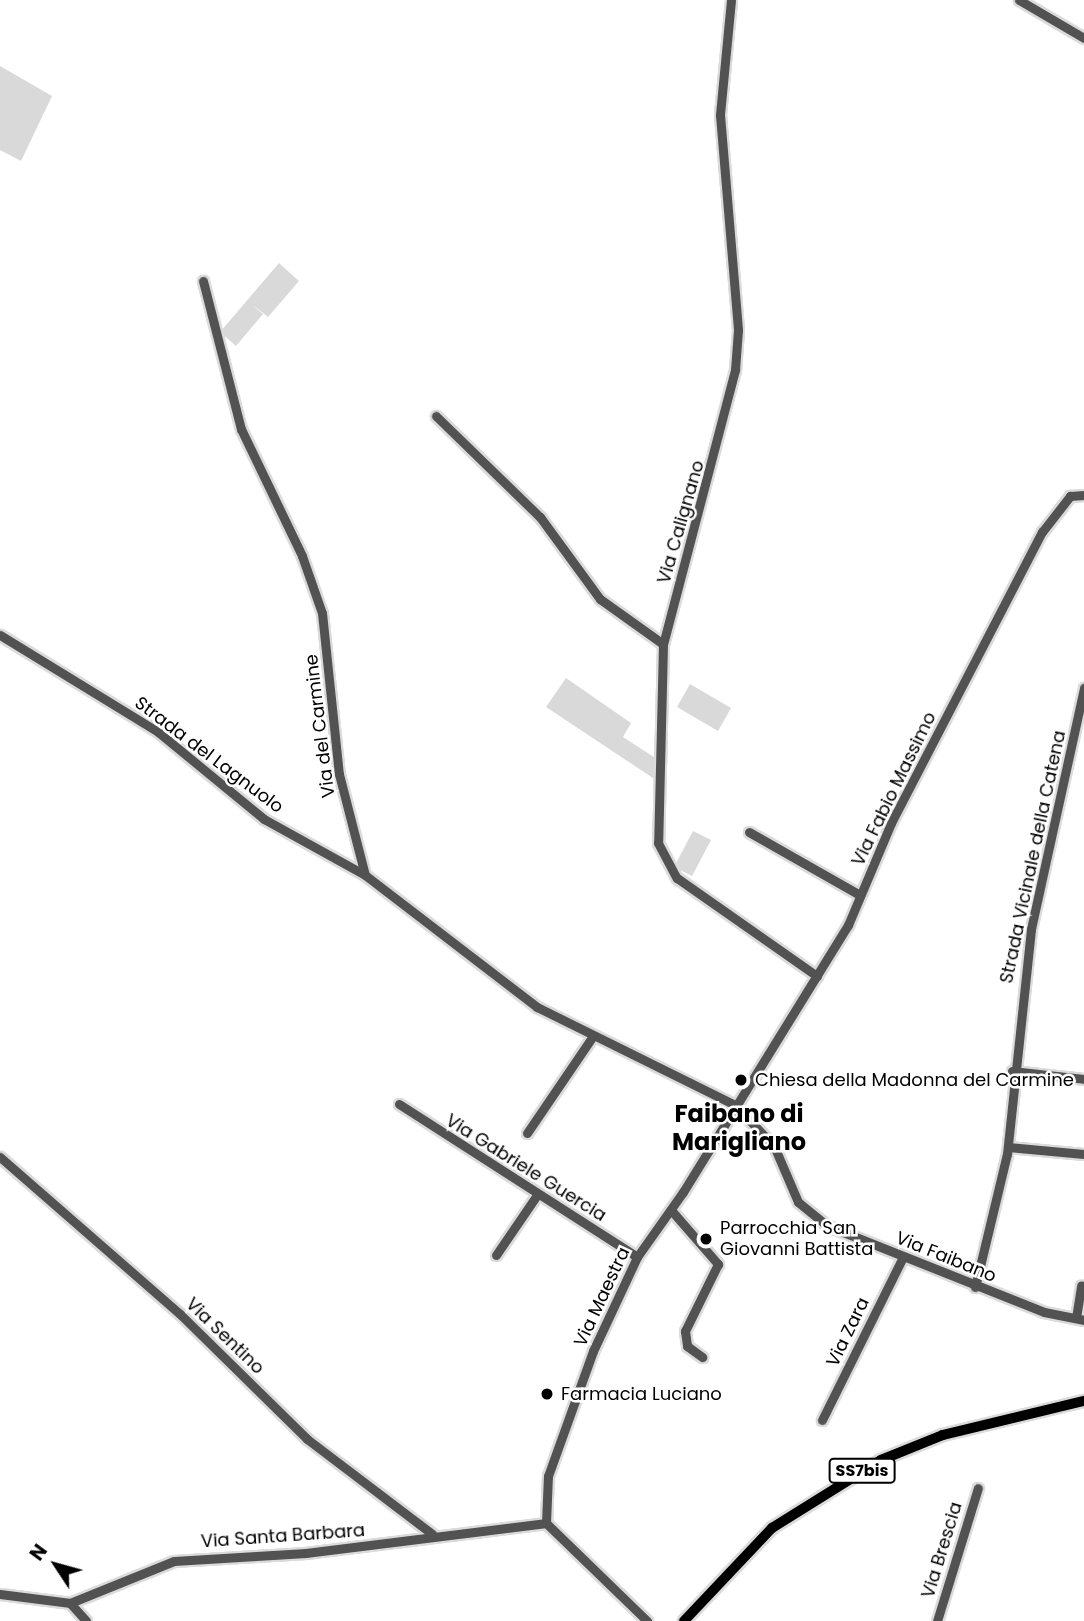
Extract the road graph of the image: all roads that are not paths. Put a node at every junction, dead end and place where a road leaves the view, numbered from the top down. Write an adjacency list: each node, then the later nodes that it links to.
1 (731, 0): 8 (street, Via Calignano)
2 (1019, 0): 3 (street)
3 (1084, 37)
4 (203, 281): 11 (street, Via del Carmine)
5 (436, 416): 8 (street)
6 (1084, 495): 12 (street, Via Fabio Massimo)
7 (0, 635): 11 (street, Strada del Lagnuolo)
8 (663, 644): 13 (street, Via Calignano)
9 (1084, 688): 15 (street, Strada Vicinale della Catena)
10 (749, 832): 12 (street)
11 (365, 875): 14 (street)
12 (860, 895): 13 (street, Via Fabio Massimo)
13 (817, 975): 18 (street, Via Fabio Massimo)
14 (593, 1036): 18 (street); 19 (street)
15 (1012, 1071): 16 (street); 20 (street, Strada Vicinale della Catena)
16 (1084, 1079)
17 (399, 1104): 23 (street, Via Gabriele Guercia)
18 (735, 1105): 24 (street, Via Maestra); 27 (street, Via Faibano)
19 (527, 1133)
20 (1008, 1147): 21 (street); 29 (street, Strada Vicinale della Catena)
21 (1084, 1154)
22 (0, 1157): 36 (street, Via Sentino)
23 (537, 1195): 25 (street); 26 (street, Via Gabriele Guercia)
24 (671, 1210): 26 (street, Via Maestra); 31 (street)
25 (496, 1255)
26 (637, 1257): 35 (street, Via Maestra)
27 (902, 1257): 29 (street, Via Faibano); 33 (street, Via Zara)
28 (1080, 1285): 30 (street)
29 (975, 1287): 30 (street, Via Faibano)
30 (1080, 1319)
31 (702, 1357)
32 (1084, 1401): 41 (main road, SS7bis)
33 (822, 1420)
34 (978, 1488): 42 (street, Via Brescia)
35 (546, 1523): 36 (street, Via Santa Barbara); 40 (street)
36 (432, 1534): 38 (street, Via Santa Barbara)
37 (3, 1598): 38 (street)
38 (70, 1603): 39 (street)
39 (86, 1621)
40 (647, 1621)
41 (684, 1621)
42 (937, 1621)

